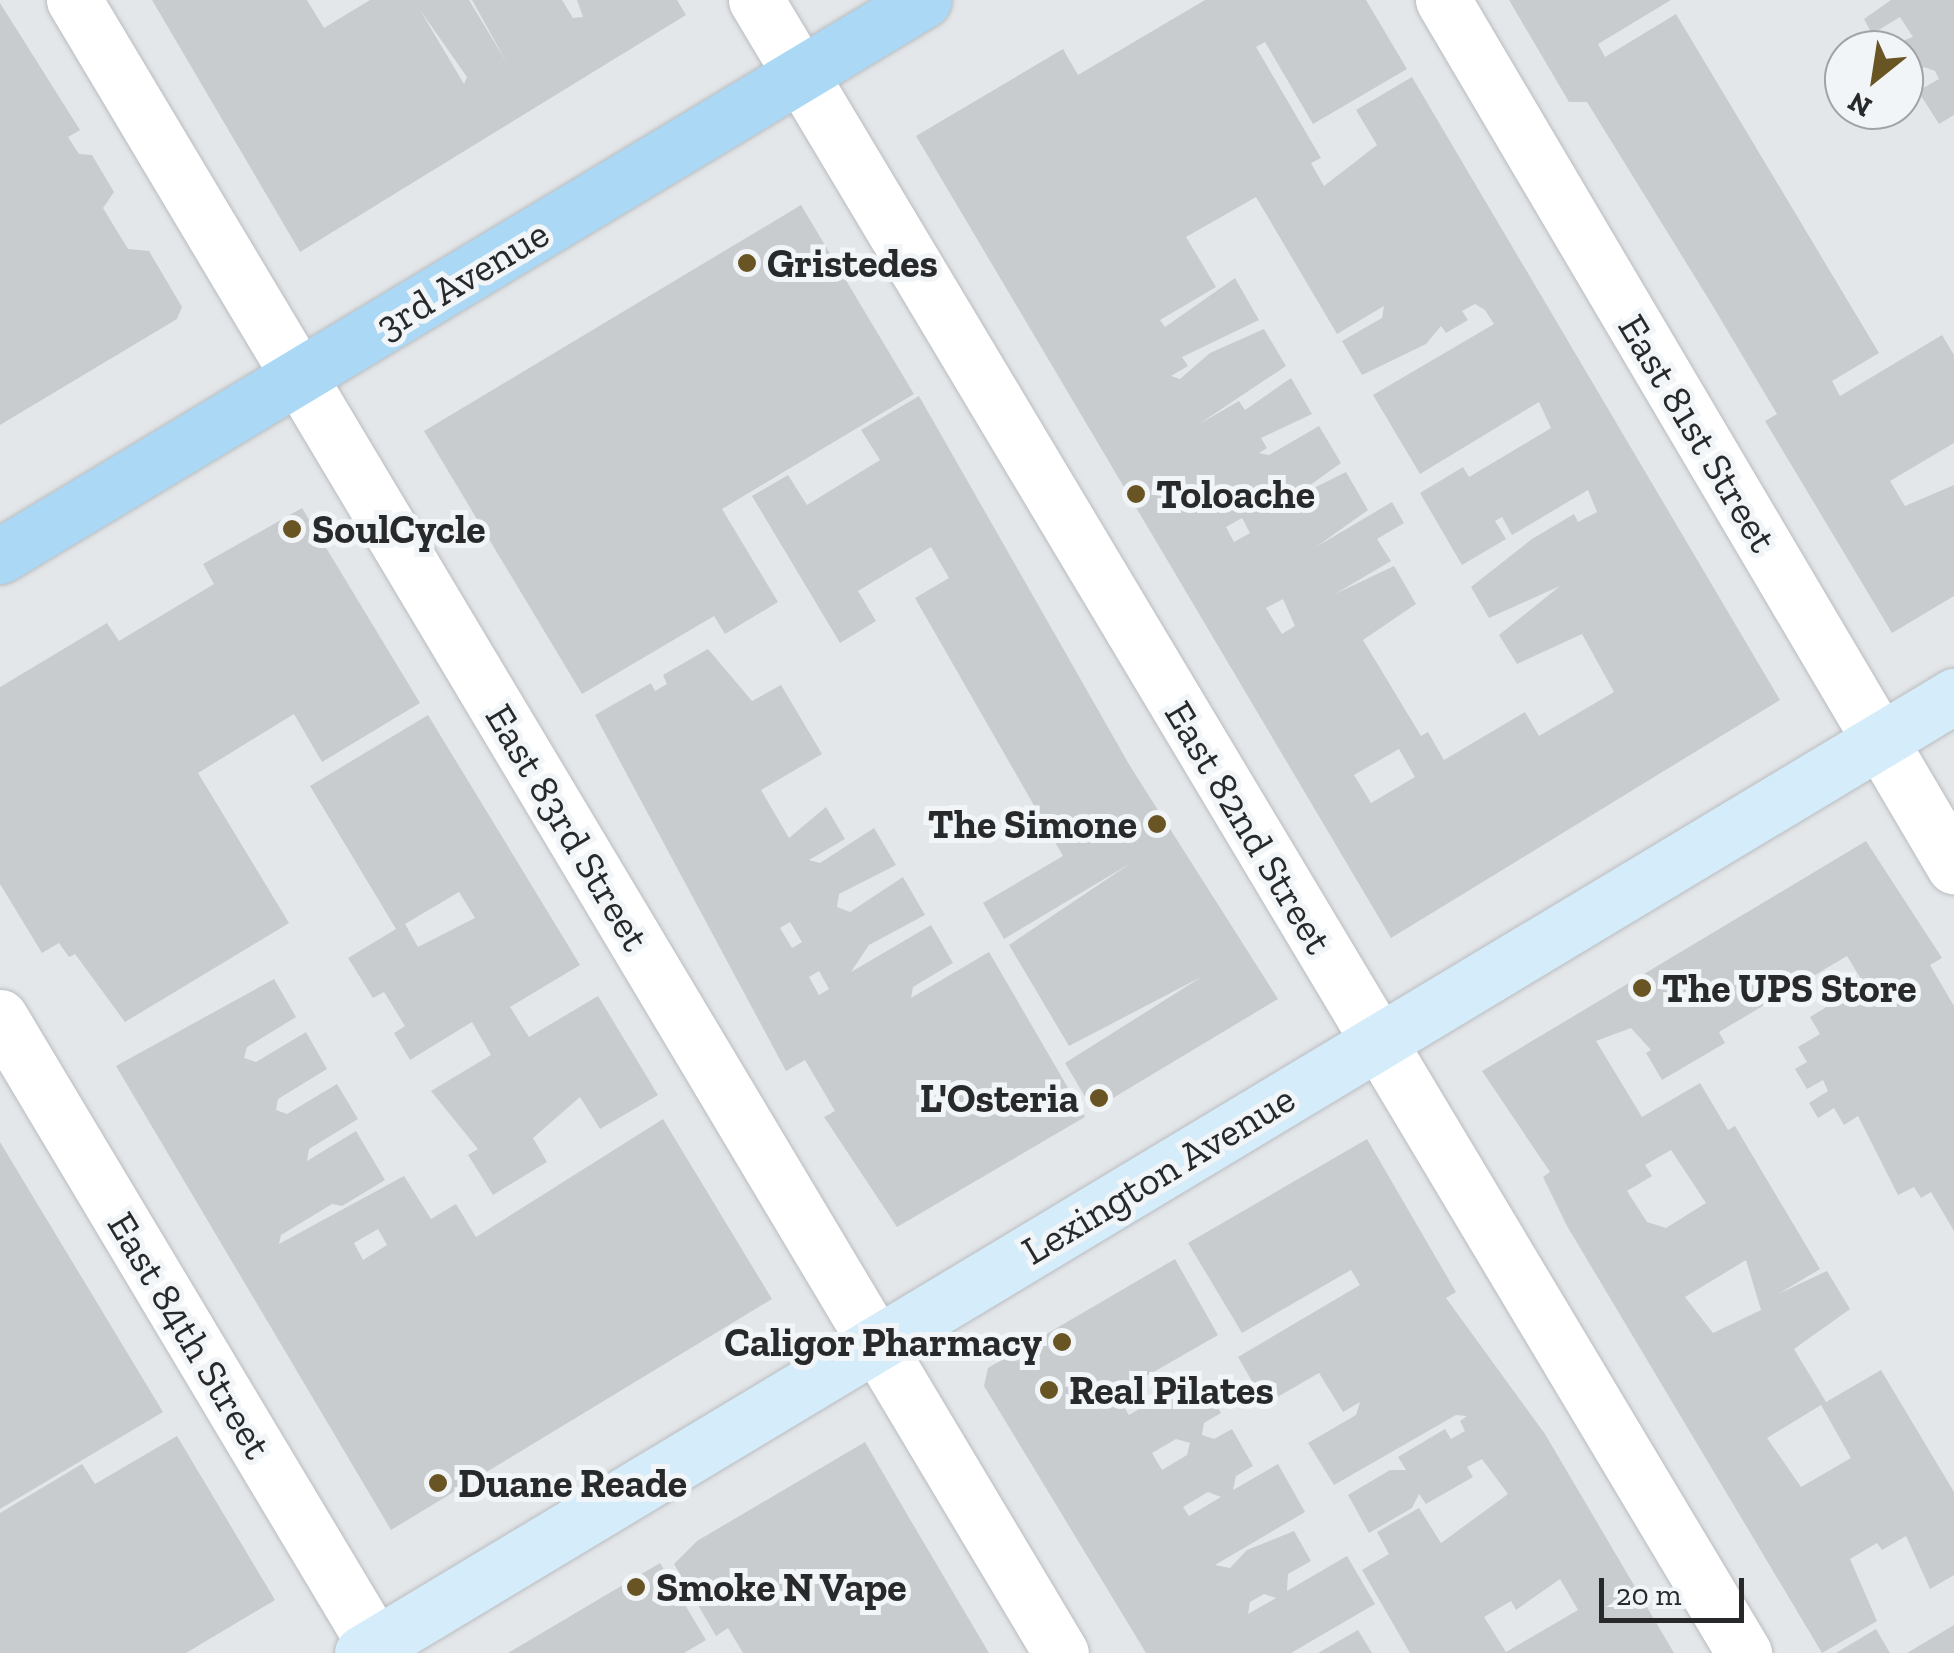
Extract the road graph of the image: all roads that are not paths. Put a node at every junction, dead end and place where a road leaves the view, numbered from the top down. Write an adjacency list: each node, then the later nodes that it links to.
1 (74, 0): 6 (street, East 83rd Street)
2 (756, 0): 5 (street, East 82nd Street)
3 (924, 0): 5 (main road, 3rd Avenue)
4 (1443, 0): 9 (street, East 81st Street)
5 (801, 76): 6 (main road, 3rd Avenue); 12 (street, East 82nd Street)
6 (300, 376): 7 (main road, 3rd Avenue); 13 (street, East 83rd Street)
7 (0, 556)
8 (1954, 696): 9 (main road, Lexington Avenue)
9 (1880, 741): 10 (street, East 81st Street); 12 (main road, Lexington Avenue)
10 (1954, 866)
11 (0, 1017): 14 (street, East 84th Street)
12 (1378, 1042): 13 (main road, Lexington Avenue); 16 (street, East 82nd Street)
13 (876, 1345): 14 (main road, Lexington Avenue); 15 (street, East 83rd Street)
14 (372, 1650)
15 (1061, 1653)
16 (1744, 1653)

